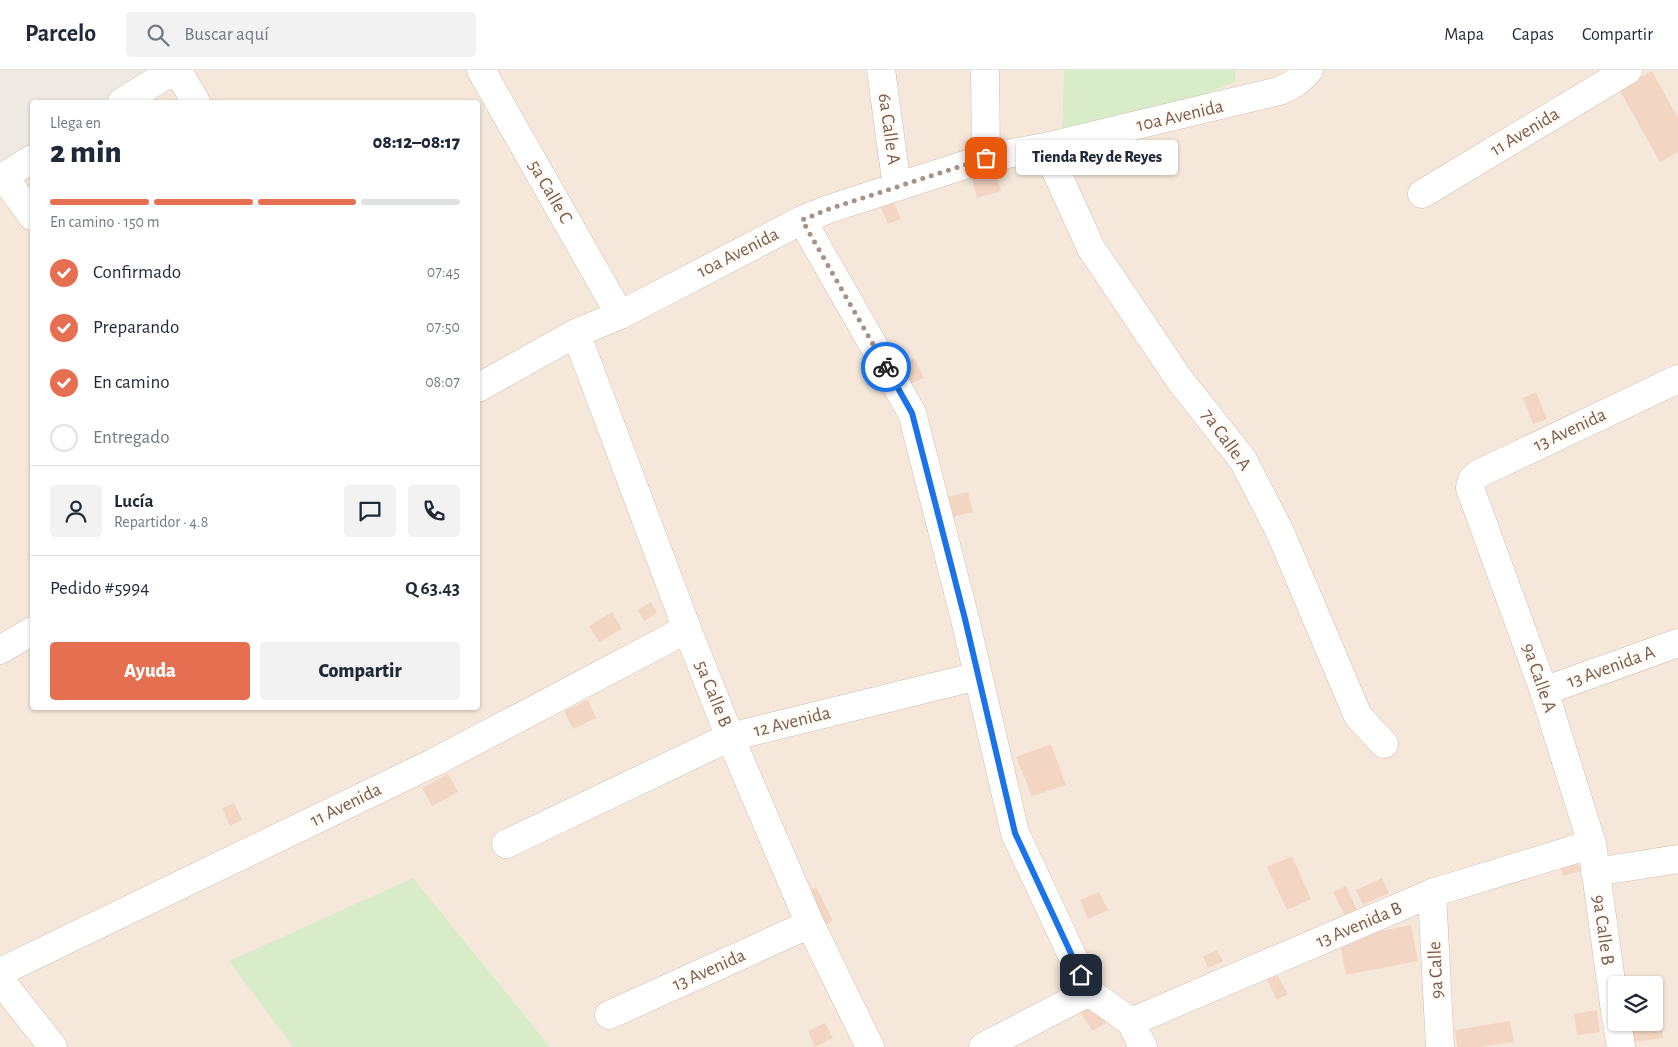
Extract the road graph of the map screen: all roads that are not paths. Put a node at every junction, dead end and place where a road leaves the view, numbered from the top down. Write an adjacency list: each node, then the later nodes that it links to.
1 (175, 70): 7 (street); 8 (street)
2 (481, 70): 17 (street, 5a Calle C)
3 (881, 70): 13 (street, 6a Calle A)
4 (986, 70): 10 (street)
5 (1628, 70): 14 (street, 11 Avenida)
6 (1305, 74): 9 (street, 10a Avenida)
7 (125, 100)
8 (195, 100)
9 (1045, 147): 10 (street, 10a Avenida); 29 (street, 7a Calle A)
10 (986, 158): 13 (street, 10a Avenida)
11 (30, 160): 12 (street)
12 (2, 178): 15 (street)
13 (897, 188): 16 (street, 10a Avenida)
14 (1422, 194)
15 (30, 213)
16 (802, 220): 17 (street, 10a Avenida); 26 (street)
17 (620, 315): 18 (street, 10a Avenida)
18 (576, 333): 20 (street, 10a Avenida); 22 (street, 5a Calle B)
19 (1678, 379): 21 (street, 13 Avenida)
20 (480, 387)
21 (1470, 488): 27 (street, 9a Calle A)
22 (687, 629): 28 (street, 5a Calle B); 36 (street, 11 Avenida)
23 (30, 633): 25 (street)
24 (1678, 643): 27 (street, 13 Avenida A)
25 (0, 650)
26 (978, 676): 28 (street, 12 Avenida); 39 (street)
27 (1544, 691): 31 (street, 9a Calle A)
28 (730, 737): 30 (street, 12 Avenida); 35 (street, 5a Calle B)
29 (1384, 744)
30 (506, 844)
31 (1592, 844): 33 (street, 9a Calle A); 34 (street, 13 Avenida B)
32 (1678, 859): 33 (street)
33 (1595, 872): 37 (street, 9a Calle B)
34 (1432, 893): 41 (street, 13 Avenida B); 47 (street, 9a Calle)
35 (810, 924): 40 (street, 13 Avenida); 44 (street, 5a Calle B)
36 (0, 972)
37 (1610, 976)
38 (0, 980): 43 (street)
39 (1089, 992): 41 (street); 45 (street)
40 (609, 1016)
41 (1131, 1022): 46 (street)
42 (1618, 1031): 48 (street)
43 (53, 1047)
44 (870, 1047)
45 (983, 1047)
46 (1143, 1047)
47 (1440, 1047)
48 (1621, 1047)

